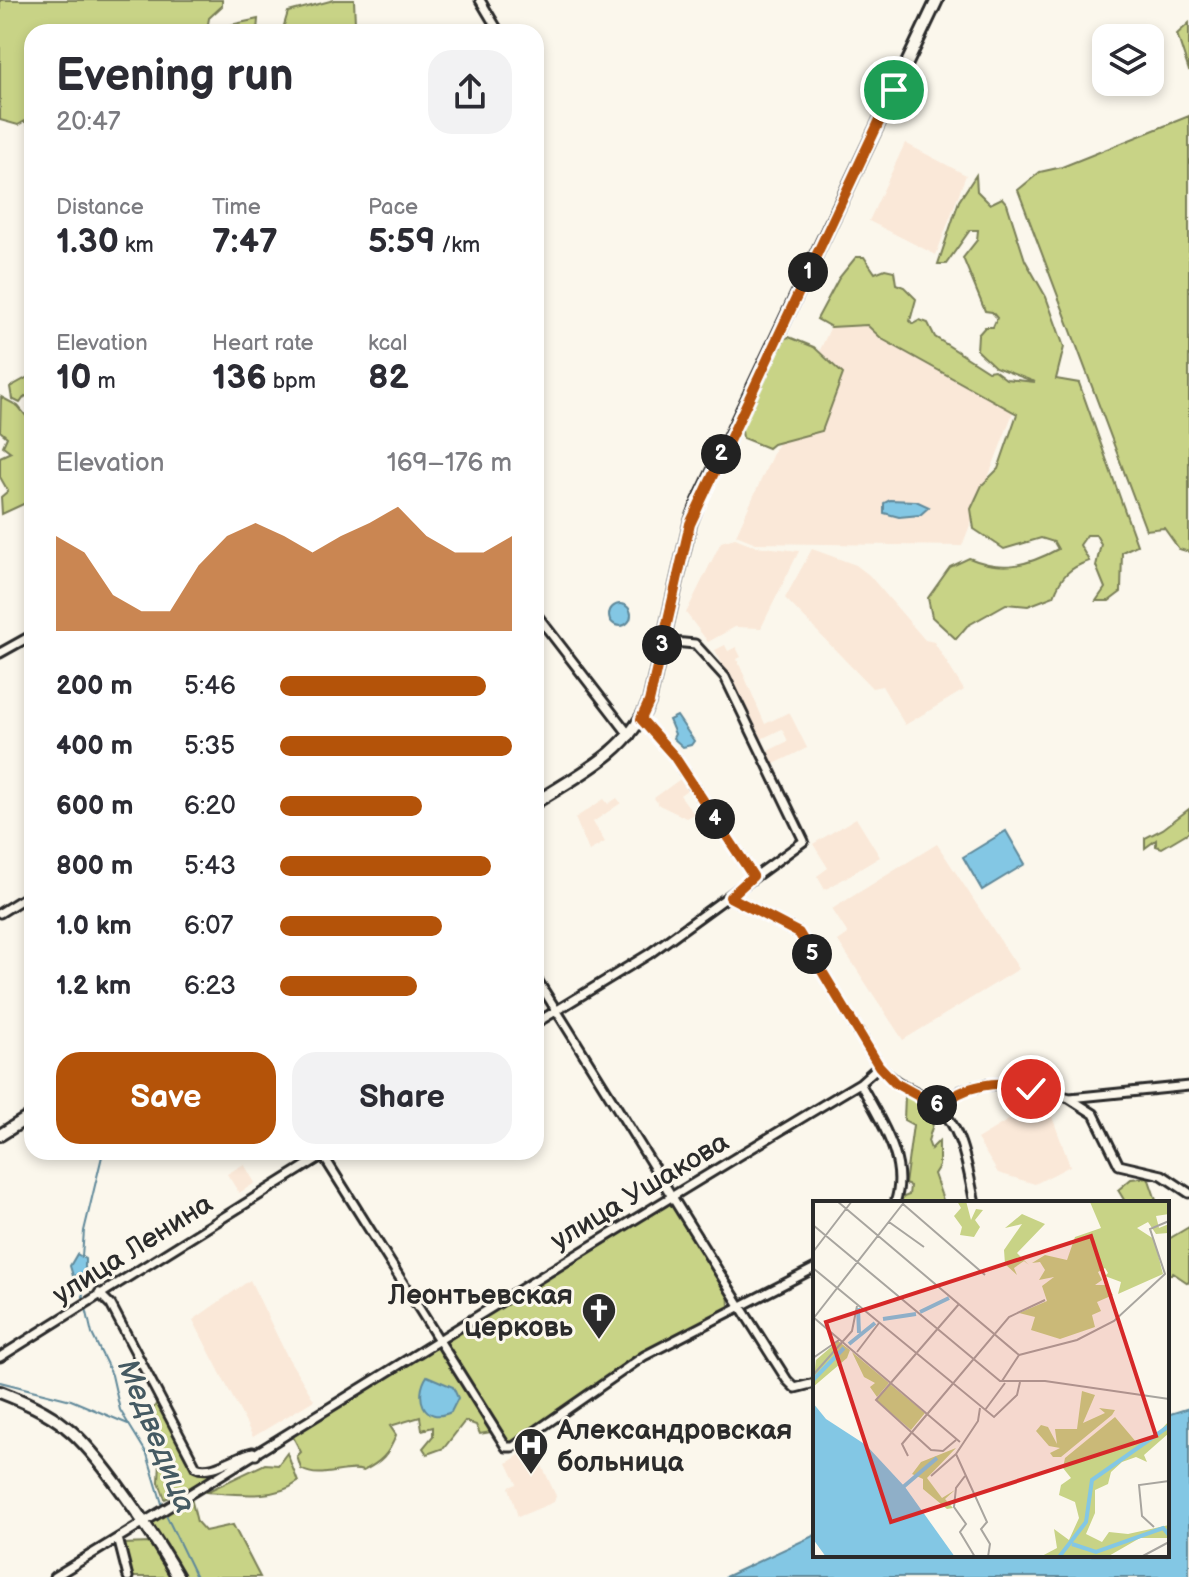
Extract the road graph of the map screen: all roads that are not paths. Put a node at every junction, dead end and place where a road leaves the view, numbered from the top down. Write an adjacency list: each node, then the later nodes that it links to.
1 (480, 0): 3 (street)
2 (937, 0): 6 (main road)
3 (494, 24)
4 (544, 624): 9 (street)
5 (24, 640): 7 (street)
6 (663, 641): 8 (main road); 11 (street)
7 (0, 653)
8 (641, 719): 9 (main road); 11 (street)
9 (630, 736): 10 (main road)
10 (544, 797)
11 (753, 876): 12 (street)
12 (730, 897): 16 (street); 18 (street)
13 (24, 898): 14 (street)
14 (0, 913)
15 (544, 989): 16 (street)
16 (559, 1009): 17 (street); 28 (street)
17 (544, 1018)
18 (879, 1066): 19 (street, улица Ушакова); 22 (street)
19 (860, 1083): 28 (street, улица Ушакова); 29 (street)
20 (1189, 1086): 21 (street)
21 (1067, 1097): 22 (street); 27 (street)
22 (939, 1107): 30 (street)
23 (24, 1120): 24 (main road)
24 (0, 1135)
25 (313, 1160): 32 (street, улица Ленина)
26 (328, 1160): 34 (street)
27 (1189, 1193)
28 (670, 1196): 33 (street); 34 (street, улица Ушакова)
29 (895, 1201)
30 (974, 1201)
31 (813, 1269): 33 (street)
32 (99, 1293): 35 (street, улица Ленина); 38 (street)
33 (741, 1307): 34 (street); 36 (street)
34 (436, 1341): 38 (street, улица Ушакова)
35 (0, 1357)
36 (813, 1384)
37 (0, 1392): 39 (main road)
38 (256, 1455): 39 (street, улица Ушакова)
39 (145, 1520): 40 (street, улица Ушакова); 43 (main road)
40 (118, 1538): 41 (street, улица Ушакова); 42 (street)
41 (54, 1577)
42 (128, 1577)
43 (178, 1577)

